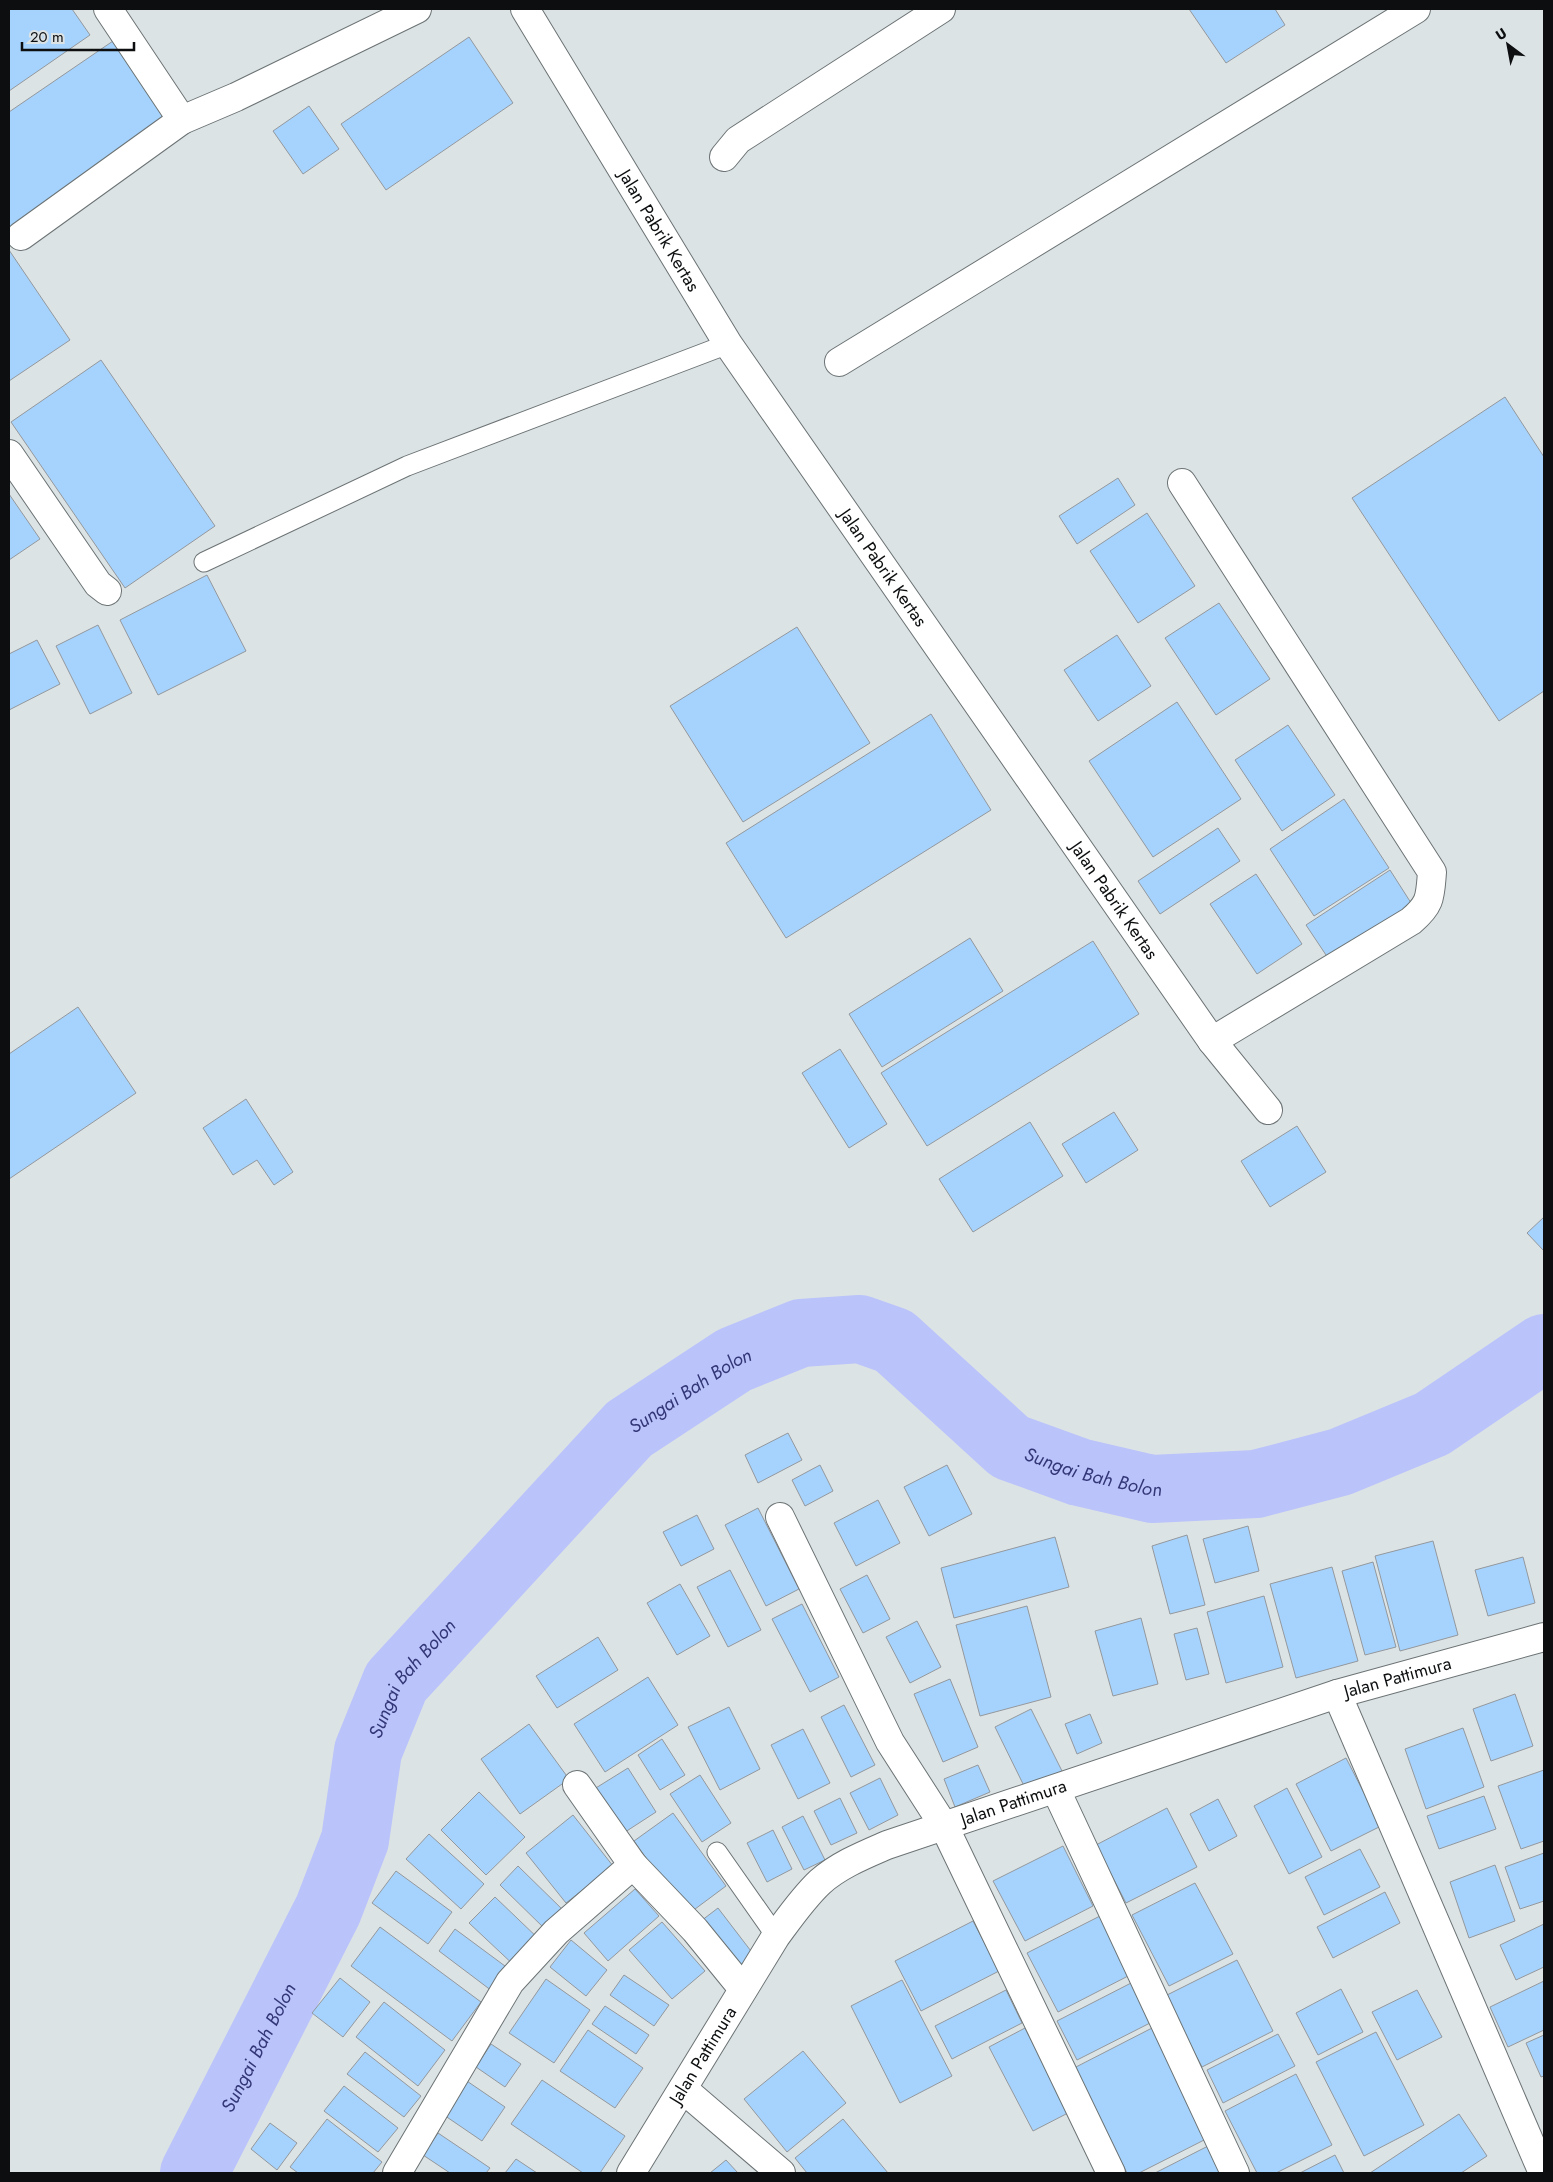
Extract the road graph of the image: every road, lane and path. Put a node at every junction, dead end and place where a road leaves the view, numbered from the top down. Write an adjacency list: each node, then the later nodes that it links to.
1 (108, 9): 6 (street)
2 (416, 9): 6 (street)
3 (525, 9): 9 (street, Jalan Pabrik Kertas)
4 (941, 9): 7 (street)
5 (1416, 9): 10 (street)
6 (182, 120): 8 (street)
7 (724, 157)
8 (21, 236)
9 (728, 344): 13 (lane); 15 (street, Jalan Pabrik Kertas)
10 (838, 362)
11 (9, 454): 14 (street)
12 (1182, 482): 15 (street)
13 (204, 562)
14 (107, 591)
15 (1212, 1041): 16 (street, Jalan Pabrik Kertas)
16 (1268, 1110)
17 (780, 1517): 22 (street)
18 (1544, 1637): 19 (street, Jalan Pattimura)
19 (1337, 1694): 21 (street, Jalan Pattimura); 33 (street)
20 (577, 1785): 24 (street)
21 (1056, 1790): 22 (street, Jalan Pattimura); 32 (street)
22 (944, 1826): 25 (street, Jalan Pattimura); 31 (street)
23 (717, 1852): 25 (lane)
24 (633, 1865): 26 (street); 28 (street)
25 (776, 1936): 26 (street, Jalan Pattimura)
26 (743, 1989): 27 (street, Jalan Pattimura)
27 (683, 2089): 29 (street, Jalan Pattimura); 30 (street)
28 (397, 2173)
29 (632, 2173)
30 (781, 2173)
31 (1110, 2173)
32 (1235, 2173)
33 (1543, 2173)

